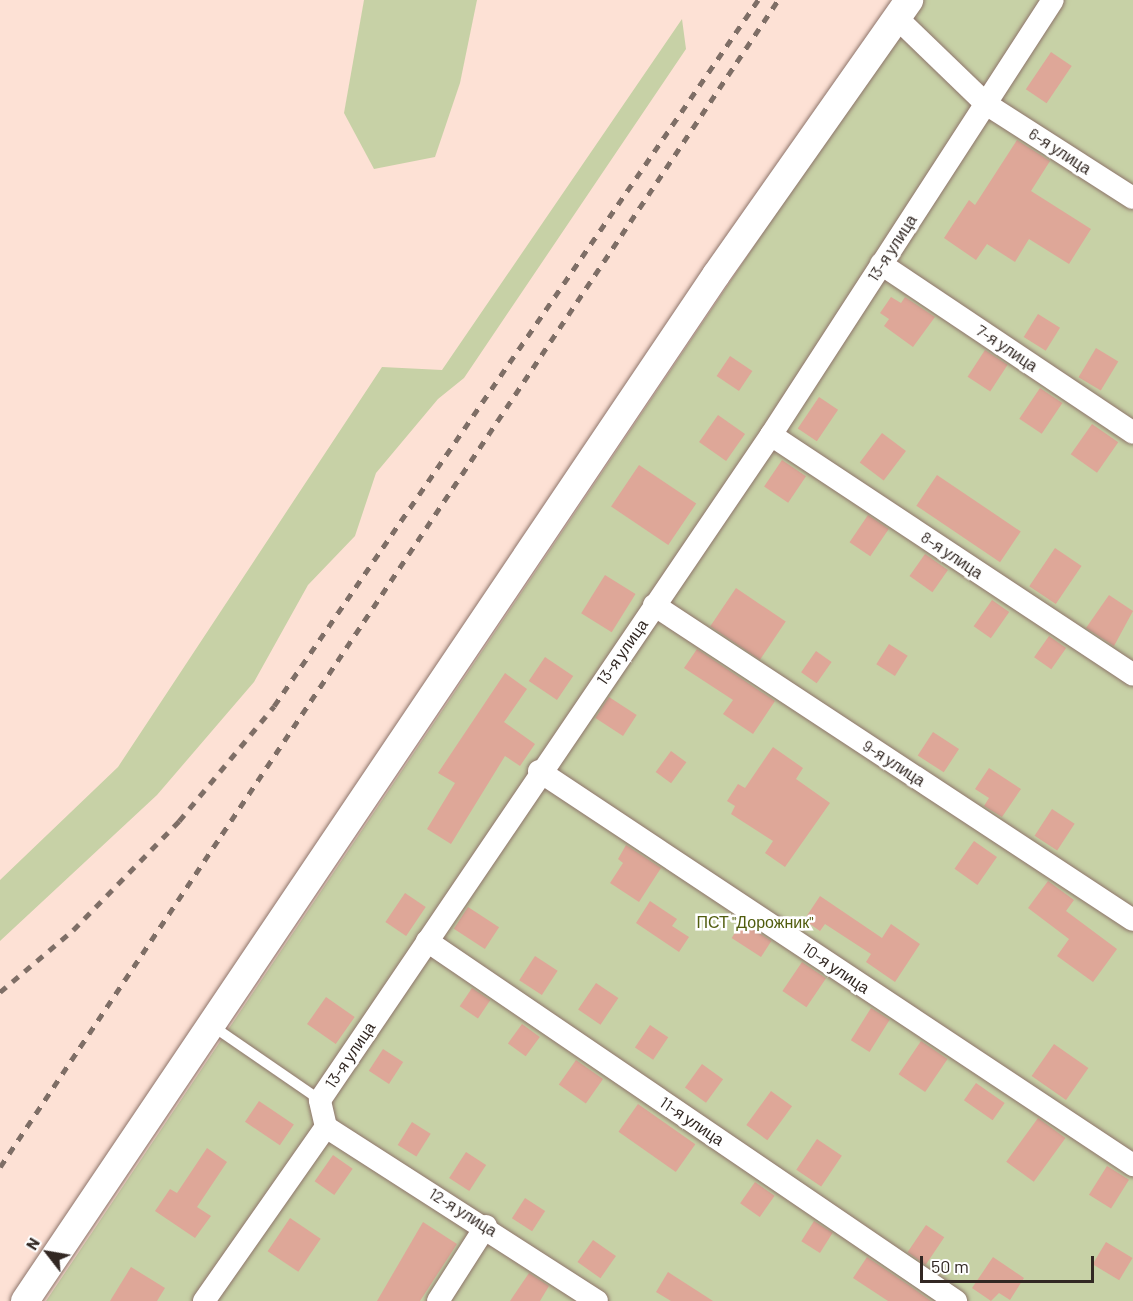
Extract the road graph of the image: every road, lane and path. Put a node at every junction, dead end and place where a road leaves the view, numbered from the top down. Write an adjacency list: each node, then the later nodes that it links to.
1 (1053, 0): 3 (street, 13-я улица)
2 (903, 9): 3 (street, 6-я улица); 13 (street)
3 (986, 104): 4 (street, 6-я улица); 5 (street, 13-я улица)
4 (1133, 198)
5 (881, 264): 6 (street, 7-я улица); 7 (street, 13-я улица)
6 (1133, 432)
7 (771, 435): 8 (street, 13-я улица); 9 (street, 8-я улица)
8 (654, 605): 10 (street, 13-я улица); 11 (street, 9-я улица)
9 (1133, 675)
10 (539, 771): 12 (street, 13-я улица); 16 (street, 10-я улица)
11 (1133, 920)
12 (427, 941): 14 (street, 13-я улица); 22 (street, 11-я улица)
13 (210, 1024): 14 (lane); 18 (street)
14 (320, 1100): 15 (street, 13-я улица)
15 (327, 1126): 17 (street, 12-я улица); 19 (street)
16 (1133, 1165)
17 (486, 1226): 20 (street); 21 (street, 12-я улица)
18 (25, 1301)
19 (204, 1301)
20 (438, 1301)
21 (597, 1301)
22 (956, 1301)

